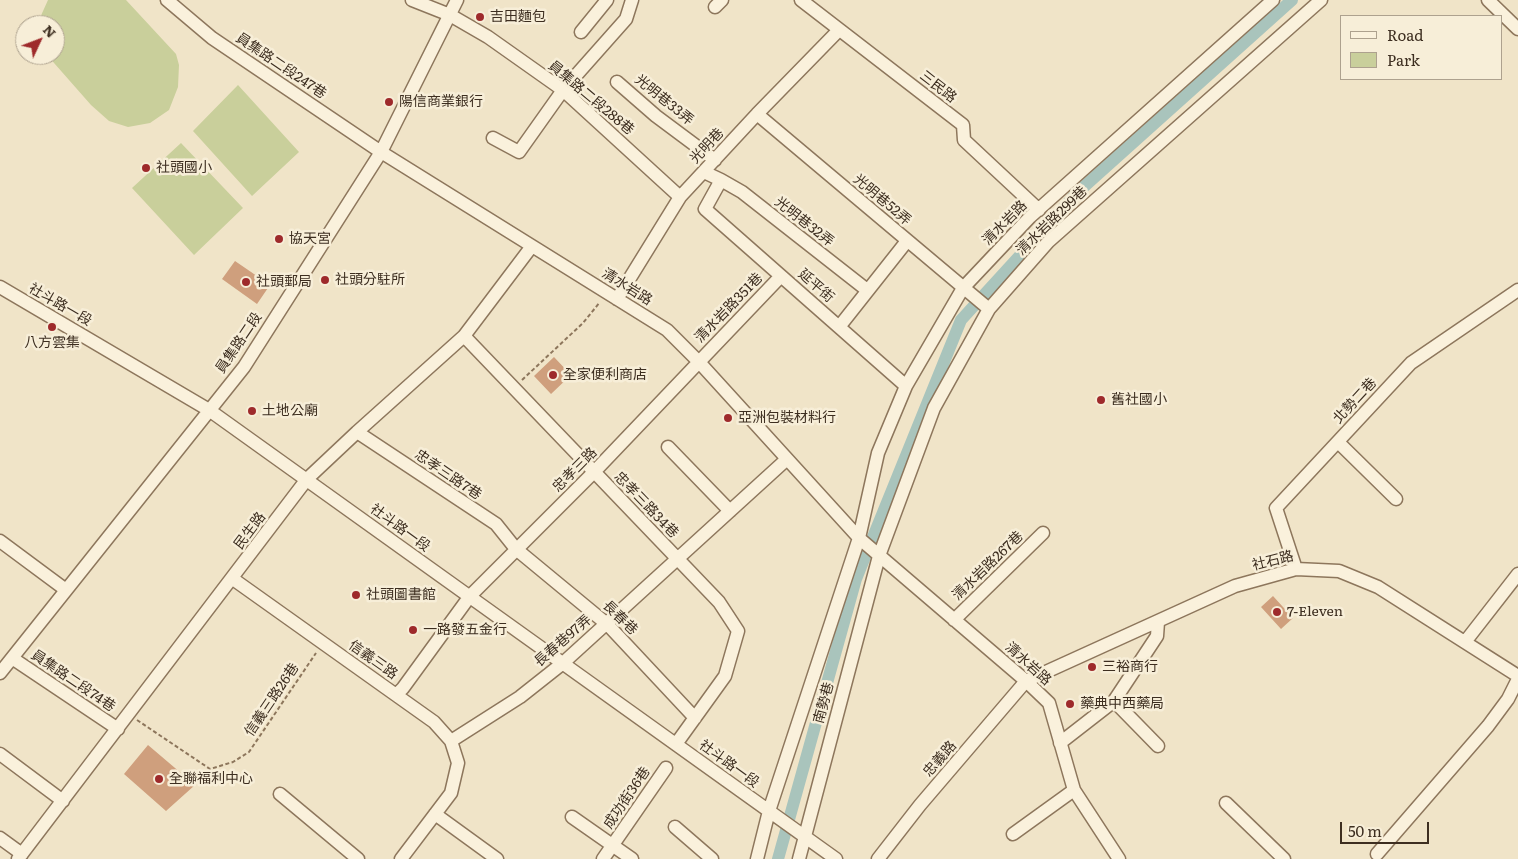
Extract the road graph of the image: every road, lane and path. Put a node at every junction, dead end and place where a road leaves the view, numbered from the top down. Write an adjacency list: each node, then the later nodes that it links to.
1 (168, 0): 18 (street, 員集路二段247巷)
2 (412, 0): 10 (street, 員集路二段288巷)
3 (457, 0): 10 (street, 員集路二段)
4 (606, 0): 13 (street)
5 (632, 0): 15 (street)
6 (801, 0): 12 (street, 三民路)
7 (1274, 0): 23 (street, 清水岩路)
8 (1321, 0): 32 (street, 清水岩路299巷)
9 (1488, 0): 11 (street)
10 (450, 14): 15 (street, 員集路二段288巷); 18 (street, 員集路二段)
11 (1518, 29)
12 (839, 30): 16 (street, 光明巷); 23 (street, 三民路)
13 (580, 32)
14 (617, 82): 19 (street, 光明巷33弄)
15 (563, 90): 17 (street); 22 (street, 員集路二段288巷)
16 (757, 114): 19 (street, 光明巷); 24 (street, 光明巷52弄)
17 (493, 138)
18 (381, 152): 25 (street, 清水岩路); 38 (street, 員集路二段)
19 (715, 160): 20 (street, 光明巷)
20 (704, 172): 21 (street, 光明巷32弄); 22 (street, 光明巷)
21 (721, 180): 26 (street, 延平街); 29 (street, 光明巷32弄)
22 (680, 197): 31 (street, 光明巷)
23 (1039, 210): 28 (street, 清水岩路)
24 (907, 241): 28 (street, 光明巷52弄); 29 (street)
25 (532, 246): 31 (street, 清水岩路); 34 (street, 民生路)
26 (781, 276): 33 (street, 延平街); 35 (street, 清水岩路351巷)
27 (0, 287): 38 (street, 社斗路一段)
28 (963, 288): 32 (street, 光明巷52弄); 36 (street, 清水岩路)
29 (867, 290): 33 (street)
30 (1518, 290): 40 (street, 北勢二巷)
31 (612, 296): 35 (street, 清水岩路); 37 (path)
32 (988, 309): 51 (street, 清水岩路299巷)
33 (839, 327): 36 (street, 延平街)
34 (464, 336): 37 (street); 39 (street, 民生路)
35 (699, 362): 42 (street, 清水岩路); 43 (street, 忠孝三路)
36 (906, 386): 48 (street, 清水岩路)
37 (513, 388): 43 (street)
38 (209, 410): 44 (street, 社斗路一段); 56 (street, 員集路二段)
39 (356, 432): 44 (street, 民生路); 50 (street, 忠孝三路7巷)
40 (1338, 442): 45 (street); 53 (street, 北勢二巷)
41 (668, 447): 46 (street)
42 (787, 459): 46 (street, 長春巷97弄); 48 (street, 清水岩路)
43 (594, 472): 50 (street, 忠孝三路); 52 (street, 忠孝三路34巷)
44 (307, 479): 55 (street, 民生路); 57 (street, 社斗路一段)
45 (1396, 499)
46 (730, 511): 52 (street, 長春巷97弄)
47 (1043, 534): 58 (street, 清水岩路267巷)
48 (860, 539): 51 (street, 清水岩路); 83 (street, 清水岩路)
49 (1, 543): 56 (street)
50 (516, 550): 57 (street, 忠孝三路); 60 (street, 長春巷)
51 (878, 555): 58 (street, 清水岩路); 88 (street, 南勢巷)
52 (676, 559): 60 (street, 長春巷97弄); 71 (street, 忠孝三路34巷)
53 (1296, 569): 59 (street, 社石路); 61 (street, 社石路)
54 (1518, 574): 61 (street)
55 (233, 579): 62 (street, 信義三路); 70 (street, 民生路)
56 (66, 590): 63 (street, 員集路二段)
57 (470, 596): 64 (street, 社斗路一段); 68 (street, 信義三路)
58 (954, 620): 67 (street, 清水岩路)
59 (1158, 622): 67 (street, 社石路); 69 (street)
60 (606, 623): 64 (street, 長春巷97弄); 71 (street, 長春巷)
61 (1465, 642): 66 (street, 社石路)
62 (323, 643): 68 (street, 信義三路); 70 (path, 信義三路26巷)
63 (12, 658): 65 (street, 員集路二段); 72 (street, 員集路二段74巷)
64 (563, 663): 73 (street, 長春巷97弄); 75 (street, 社斗路一段)
65 (0, 673)
66 (1518, 677): 91 (street)
67 (1026, 681): 74 (street, 清水岩路); 103 (street, 忠義路)
68 (396, 695): 73 (street)
69 (1114, 701): 74 (street); 76 (street)
70 (129, 714): 72 (street, 民生路)
71 (695, 718): 75 (street, 忠孝三路34巷)
72 (118, 728): 81 (street, 民生路)
73 (451, 741): 84 (street)
74 (1060, 743): 79 (street, 清水岩路)
75 (676, 744): 83 (street, 社斗路一段)
76 (1158, 746)
77 (0, 754): 81 (street)
78 (666, 768): 90 (street, 成功街36巷)
79 (1074, 790): 87 (street); 104 (street, 清水岩路)
80 (280, 794): 94 (street)
81 (63, 800): 92 (street, 民生路)
82 (1226, 803): 93 (street)
83 (769, 811): 88 (street, 社斗路一段); 100 (street, 清水岩路)
84 (435, 814): 95 (street); 96 (street)
85 (572, 817): 90 (street)
86 (675, 826): 99 (street)
87 (1013, 834)
88 (804, 836): 101 (street, 南勢巷); 102 (street)
89 (0, 838): 92 (street)
90 (613, 846): 97 (street, 成功街36巷); 98 (street)
91 (1377, 854)
92 (20, 857)
93 (1280, 858)
94 (358, 859)
95 (401, 859)
96 (497, 859)
97 (602, 859)
98 (632, 859)
99 (712, 859)
100 (757, 859)
101 (799, 859)
102 (836, 859)
103 (878, 859)
104 (1119, 859)

